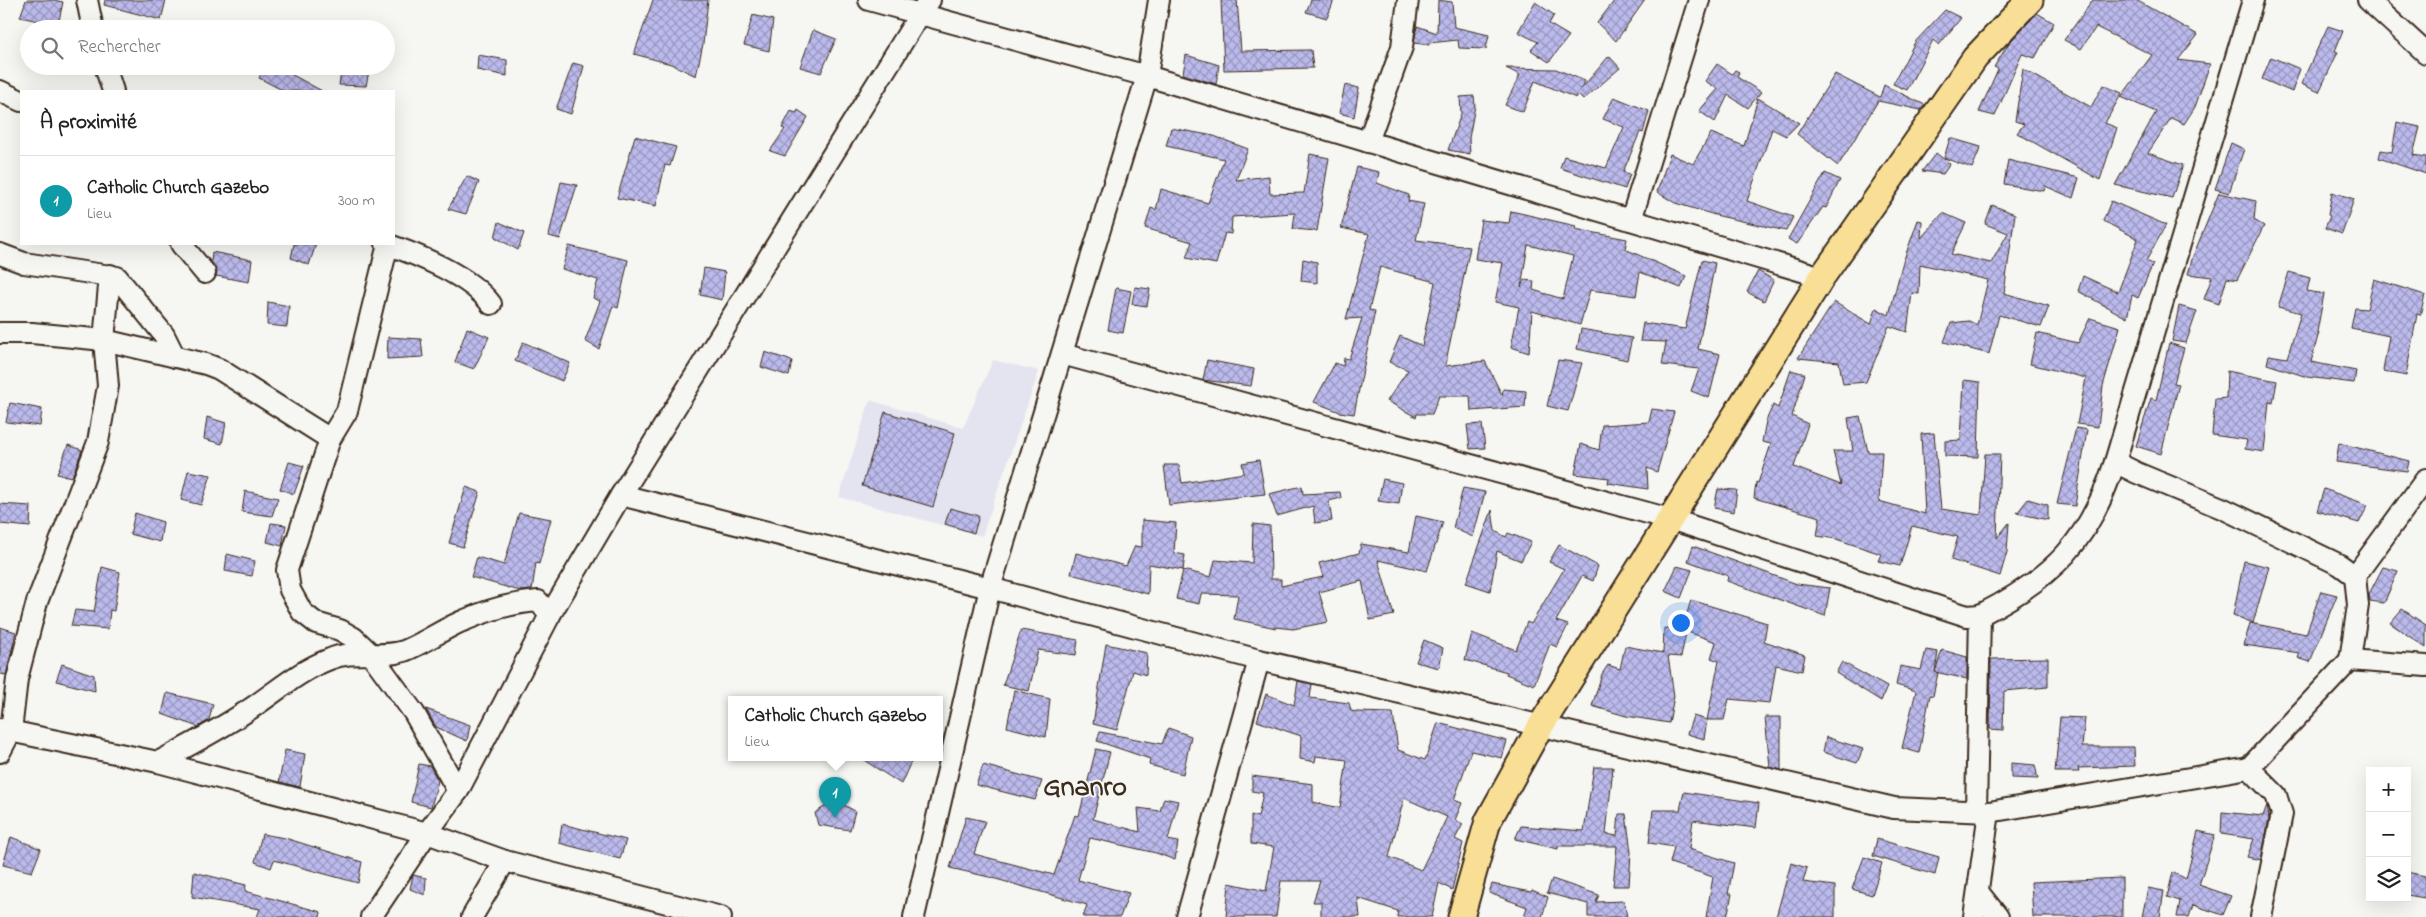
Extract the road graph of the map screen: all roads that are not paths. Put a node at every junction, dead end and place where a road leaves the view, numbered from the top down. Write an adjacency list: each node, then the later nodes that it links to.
1 (87, 0): 10 (street)
2 (868, 0): 9 (street)
3 (1159, 0): 13 (street)
4 (1408, 0): 17 (street)
5 (1700, 0): 18 (street)
6 (2030, 0): 25 (main road)
7 (2253, 0): 32 (street)
8 (2368, 0): 11 (street)
9 (925, 7): 13 (street); 34 (street)
10 (92, 20)
11 (2426, 53)
12 (108, 75): 14 (street)
13 (1147, 76): 17 (street); 29 (street)
14 (112, 90)
15 (0, 91): 16 (street)
16 (20, 101)
17 (1368, 142): 18 (street)
18 (1631, 220): 25 (street)
19 (182, 245): 23 (street)
20 (387, 245): 31 (street)
21 (389, 245): 26 (street)
22 (0, 254): 24 (street)
23 (205, 273)
24 (110, 275): 28 (street); 30 (street)
25 (1822, 277): 35 (main road)
26 (491, 304)
27 (0, 333): 28 (street)
28 (104, 340): 30 (street); 45 (street)
29 (1062, 354): 35 (street); 37 (street)
30 (176, 357): 31 (street)
31 (330, 439): 40 (street)
32 (2116, 462): 36 (street); 38 (street)
33 (2426, 479): 36 (street)
34 (621, 495): 37 (street); 39 (street)
35 (1670, 519): 38 (street); 44 (main road)
36 (2355, 576): 42 (street)
37 (990, 588): 41 (street); 57 (street)
38 (1980, 615): 50 (street)
39 (550, 616): 40 (street); 49 (street)
40 (371, 654): 47 (street); 49 (street)
41 (1259, 660): 44 (street); 58 (street)
42 (2350, 660): 43 (street); 48 (street)
43 (2426, 666)
44 (1540, 727): 50 (street); 59 (main road)
45 (6, 730): 46 (street); 47 (street)
46 (0, 752)
47 (158, 762): 51 (street)
48 (2249, 768): 50 (street); 62 (street)
49 (458, 791): 51 (street)
50 (1983, 811): 53 (street)
51 (427, 833): 52 (street); 54 (street)
52 (505, 861): 55 (street); 56 (street)
53 (1979, 893): 60 (street); 61 (street)
54 (371, 917)
55 (472, 917)
56 (721, 917)
57 (914, 917)
58 (1187, 917)
59 (1461, 917)
60 (1974, 917)
61 (1998, 917)
62 (2261, 917)

